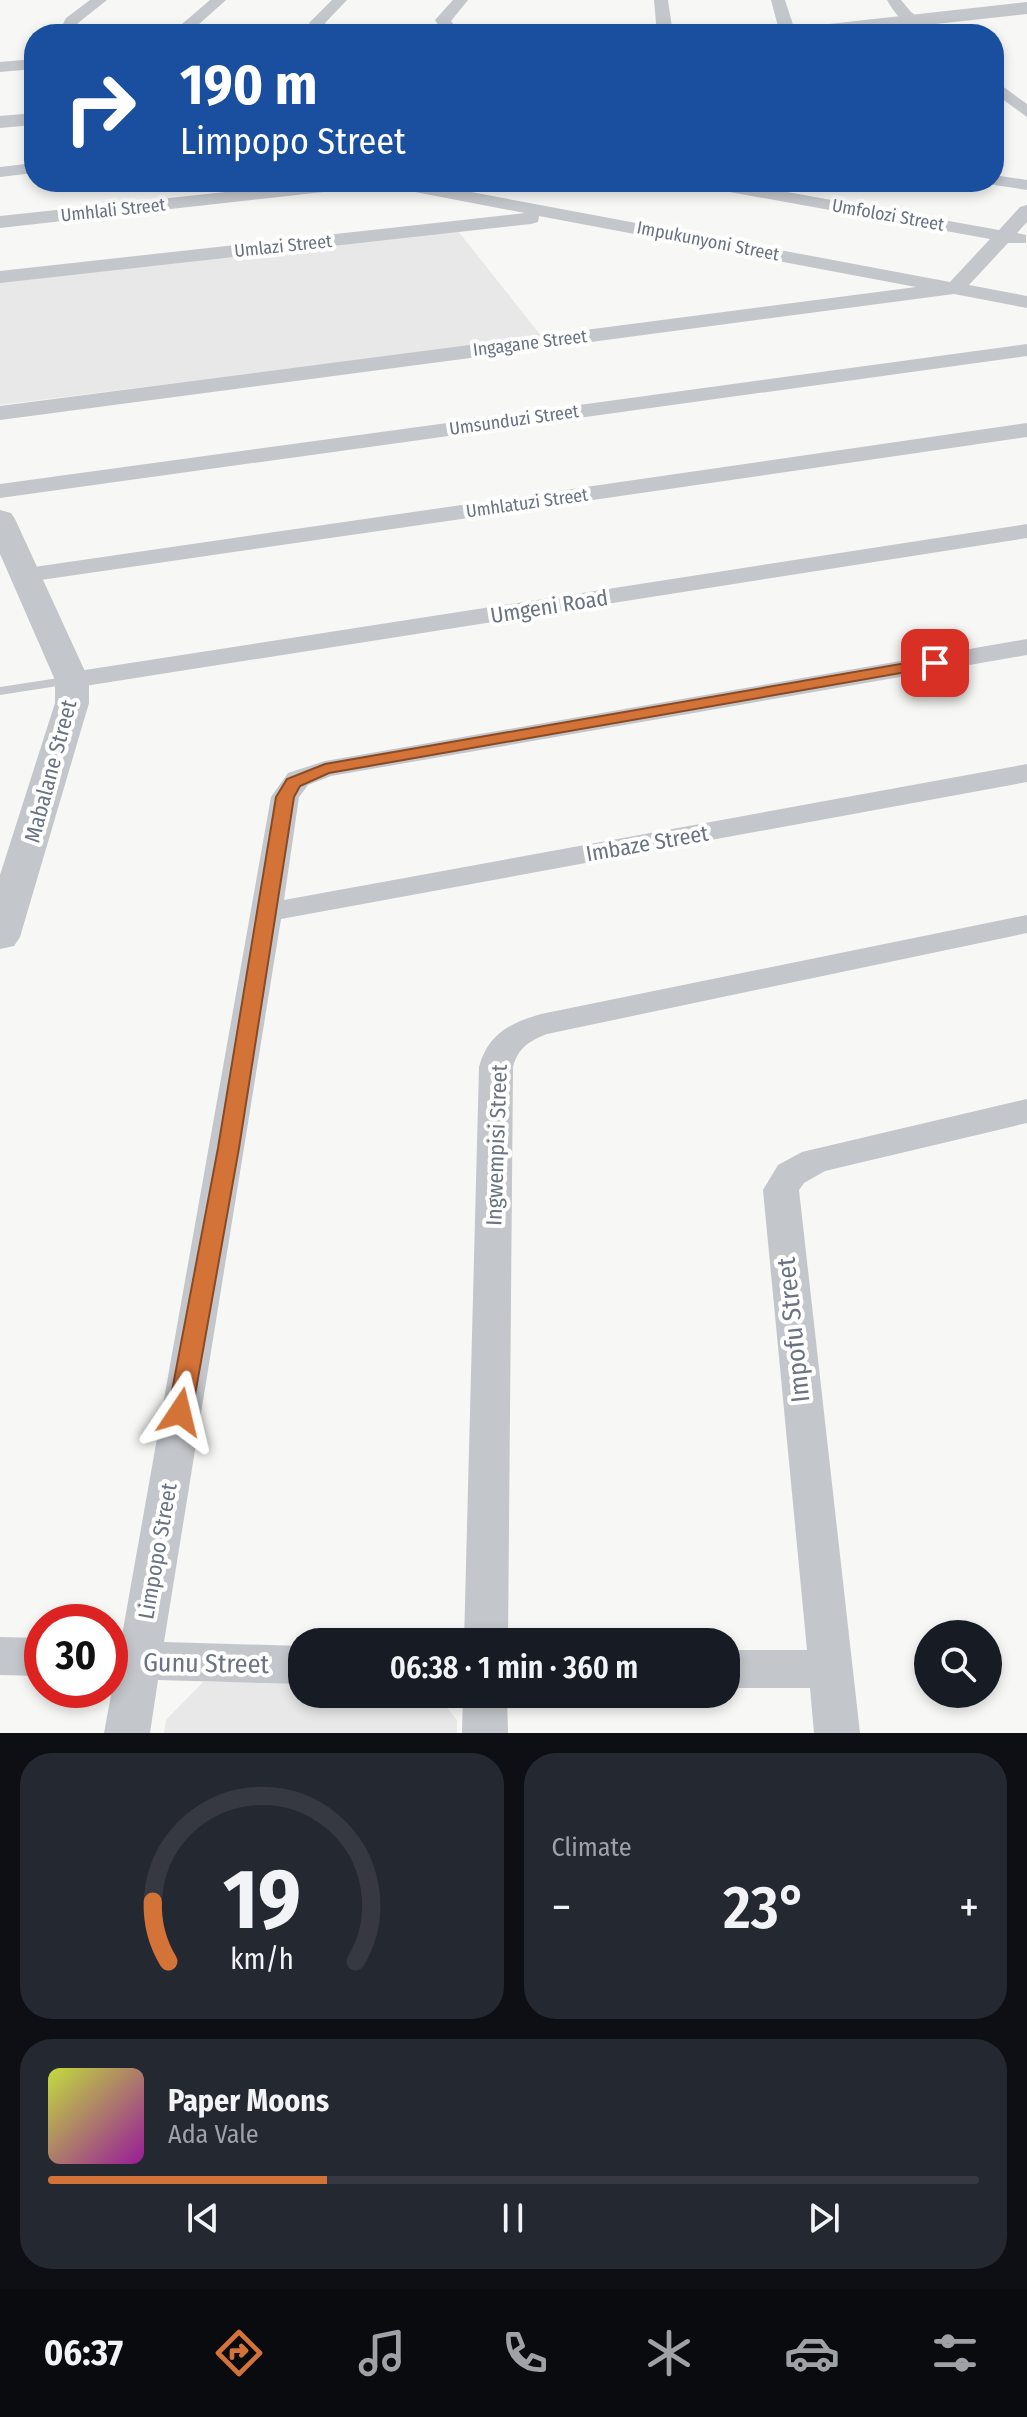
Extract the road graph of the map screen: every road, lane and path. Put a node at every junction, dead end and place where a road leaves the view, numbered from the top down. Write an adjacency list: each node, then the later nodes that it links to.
1 (100, 0): 10 (street)
2 (219, 0): 11 (street)
3 (340, 0): 12 (street)
4 (461, 0): 13 (street)
5 (661, 0): 14 (street)
6 (778, 0): 15 (street)
7 (894, 0): 9 (street)
8 (1021, 7): 9 (street)
9 (911, 21): 16 (street); 17 (street)
10 (70, 24)
11 (190, 24)
12 (318, 24)
13 (444, 24)
14 (664, 24)
15 (794, 24)
16 (885, 24)
17 (916, 24)
18 (24, 65): 19 (street)
19 (0, 67)
20 (1004, 93): 21 (street)
21 (1027, 112)
22 (24, 120): 23 (street)
23 (0, 122)
24 (24, 169): 25 (street)
25 (0, 172)
26 (1004, 182): 27 (street)
27 (1027, 185)
28 (276, 192): 33 (street, Umhlali Street)
29 (444, 192): 32 (street, Impukunyoni Street)
30 (757, 192): 34 (street, Umfolozi Street)
31 (1027, 211): 34 (street)
32 (565, 214): 36 (street, Umlazi Street); 37 (street, Impukunyoni Street)
33 (0, 222)
34 (1003, 237): 35 (street, Umfolozi Street); 37 (street)
35 (1027, 241)
36 (0, 277)
37 (955, 288): 38 (street, Impukunyoni Street); 40 (street, Ingagane Street)
38 (1027, 302)
39 (1027, 350): 42 (street, Umsunduzi Street)
40 (0, 413)
41 (1027, 430): 46 (street, Umhlatuzi Street)
42 (0, 491)
43 (0, 519): 46 (street, Mabalane Street)
44 (1016, 533): 45 (street); 48 (street, Umgeni Road)
45 (1027, 556)
46 (27, 575): 48 (street, Mabalane Street)
47 (1027, 647): 51 (street, Limpopo Street)
48 (72, 680): 49 (lane); 53 (street, Mabalane Street)
49 (0, 691)
50 (1027, 773): 51 (street, Imbaze Street)
51 (266, 912): 56 (street, Limpopo Street)
52 (1027, 924): 55 (street, Ingwempisi Street)
53 (0, 937)
54 (1027, 1111): 62 (street, Impofu Street)
55 (486, 1628)
56 (128, 1641)
57 (0, 1656): 58 (street)
58 (24, 1657)
59 (128, 1661): 60 (street, Gunu Street)
60 (288, 1665)
61 (740, 1669): 62 (street)
62 (830, 1669): 67 (street, Impofu Street)
63 (126, 1708): 65 (street, Limpopo Street)
64 (485, 1708): 66 (street)
65 (127, 1733)
66 (485, 1733)
67 (837, 1733)

